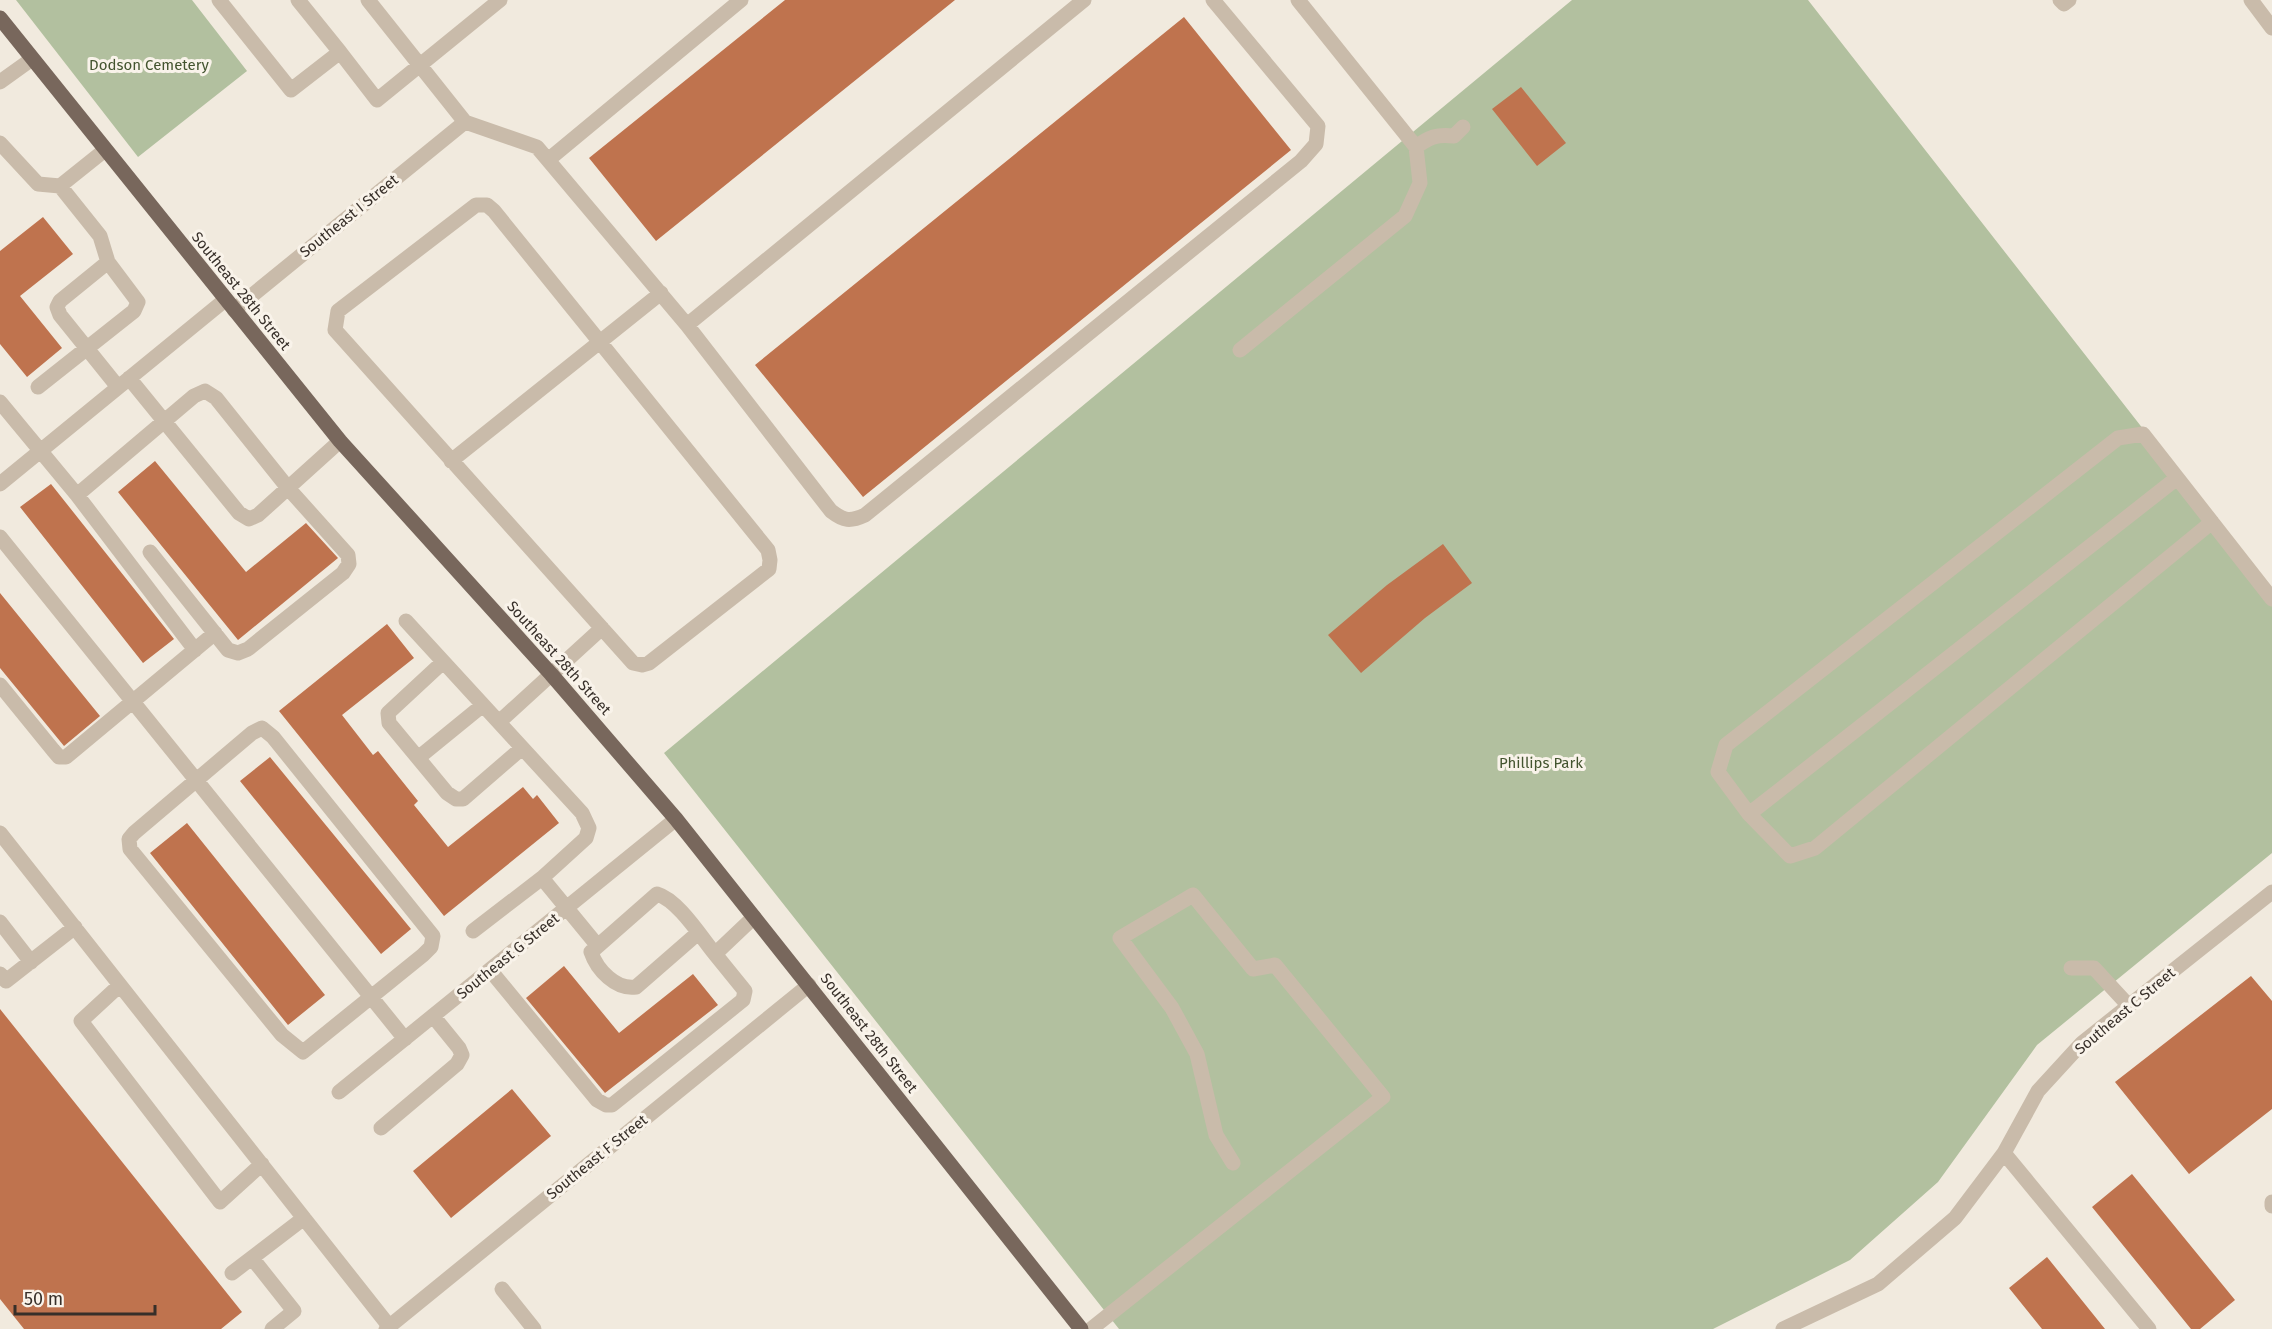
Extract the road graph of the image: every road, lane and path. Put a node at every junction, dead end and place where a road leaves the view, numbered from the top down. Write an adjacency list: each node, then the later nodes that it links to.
1 (219, 0): 14 (street)
2 (298, 0): 14 (street)
3 (368, 0): 16 (street)
4 (500, 0): 16 (street)
5 (741, 0): 23 (street)
6 (1084, 0): 28 (street)
7 (1213, 0): 28 (street)
8 (1298, 0): 21 (street)
9 (2060, 0): 10 (street)
10 (2069, 0)
11 (2251, 0): 13 (street)
12 (0, 18): 15 (main road, Southeast 28th Street)
13 (2272, 28)
14 (340, 52): 16 (street)
15 (32, 58): 17 (street); 22 (main road, Southeast 28th Street)
16 (420, 65): 18 (street)
17 (0, 82)
18 (465, 122): 23 (street); 27 (street, Southeast I Street)
19 (1463, 127): 21 (street)
20 (0, 143): 24 (street)
21 (1416, 147): 31 (street)
22 (105, 150): 24 (street); 27 (main road, Southeast 28th Street)
23 (548, 160): 26 (street)
24 (60, 186): 25 (street)
25 (108, 262): 30 (street); 30 (street)
26 (661, 293): 28 (street); 29 (street)
27 (229, 305): 32 (street, Southeast I Street); 36 (main road, Southeast 28th Street)
28 (687, 325)
29 (600, 342): 38 (street); 38 (street); 48 (street)
30 (86, 347): 32 (street); 33 (street)
31 (1240, 350)
32 (124, 383): 35 (street); 37 (street, Southeast I Street)
33 (38, 387)
34 (0, 402): 37 (street)
35 (165, 421): 41 (street); 41 (street); 42 (street)
36 (340, 441): 41 (street); 52 (main road, Southeast 28th Street)
37 (40, 451): 40 (street, Southeast I Street); 42 (street)
38 (451, 461): 48 (street)
39 (2178, 478): 43 (street); 60 (street); 60 (street)
40 (0, 484)
41 (288, 488): 49 (street)
42 (76, 495): 50 (street)
43 (2212, 522): 46 (street); 60 (street)
44 (0, 537): 54 (street)
45 (150, 552): 49 (street)
46 (2272, 599)
47 (405, 621): 51 (street)
48 (602, 628): 52 (street)
49 (215, 633): 50 (street)
50 (195, 650): 54 (street)
51 (442, 662): 55 (street); 58 (street)
52 (551, 674): 56 (street); 61 (main road, Southeast 28th Street)
53 (0, 685): 54 (street)
54 (134, 703): 59 (street)
55 (483, 705): 56 (street); 58 (street)
56 (499, 722): 57 (street)
57 (522, 748): 58 (street); 63 (street)
58 (418, 758)
59 (196, 780): 79 (street); 79 (street); 79 (street)
60 (1749, 814)
61 (676, 819): 65 (street, Southeast G Street); 66 (main road, Southeast 28th Street)
62 (0, 833): 68 (street)
63 (542, 878): 65 (street); 69 (street)
64 (2272, 891): 80 (street, Southeast C Street)
65 (566, 909): 71 (street); 75 (street, Southeast G Street)
66 (754, 917): 72 (street); 78 (main road, Southeast 28th Street)
67 (0, 922): 73 (street)
68 (75, 927): 73 (street); 77 (street)
69 (473, 931)
70 (698, 933): 71 (street); 71 (street); 72 (street)
71 (597, 945)
72 (715, 954): 75 (street)
73 (31, 962): 76 (street)
74 (2071, 968): 80 (street)
75 (490, 970): 81 (street, Southeast G Street)
76 (0, 974)
77 (120, 984): 87 (street); 87 (street)
78 (809, 985): 92 (street, Southeast F Street); 95 (main road, Southeast 28th Street)
79 (370, 996): 82 (street)
80 (2129, 1006): 85 (street, Southeast C Street)
81 (433, 1016): 82 (street, Southeast G Street); 84 (street)
82 (405, 1039): 83 (street, Southeast G Street)
83 (339, 1092)
84 (381, 1128)
85 (2004, 1154): 97 (street, Southeast C Street); 98 (street)
86 (1233, 1163): 96 (street)
87 (262, 1164): 88 (street)
88 (304, 1218): 89 (street); 92 (street)
89 (252, 1258): 90 (street); 93 (street)
90 (232, 1273)
91 (502, 1289): 94 (street)
92 (388, 1328)
93 (272, 1329)
94 (534, 1329)
95 (1081, 1329)
96 (1091, 1329)
97 (1783, 1329)
98 (2149, 1329)

